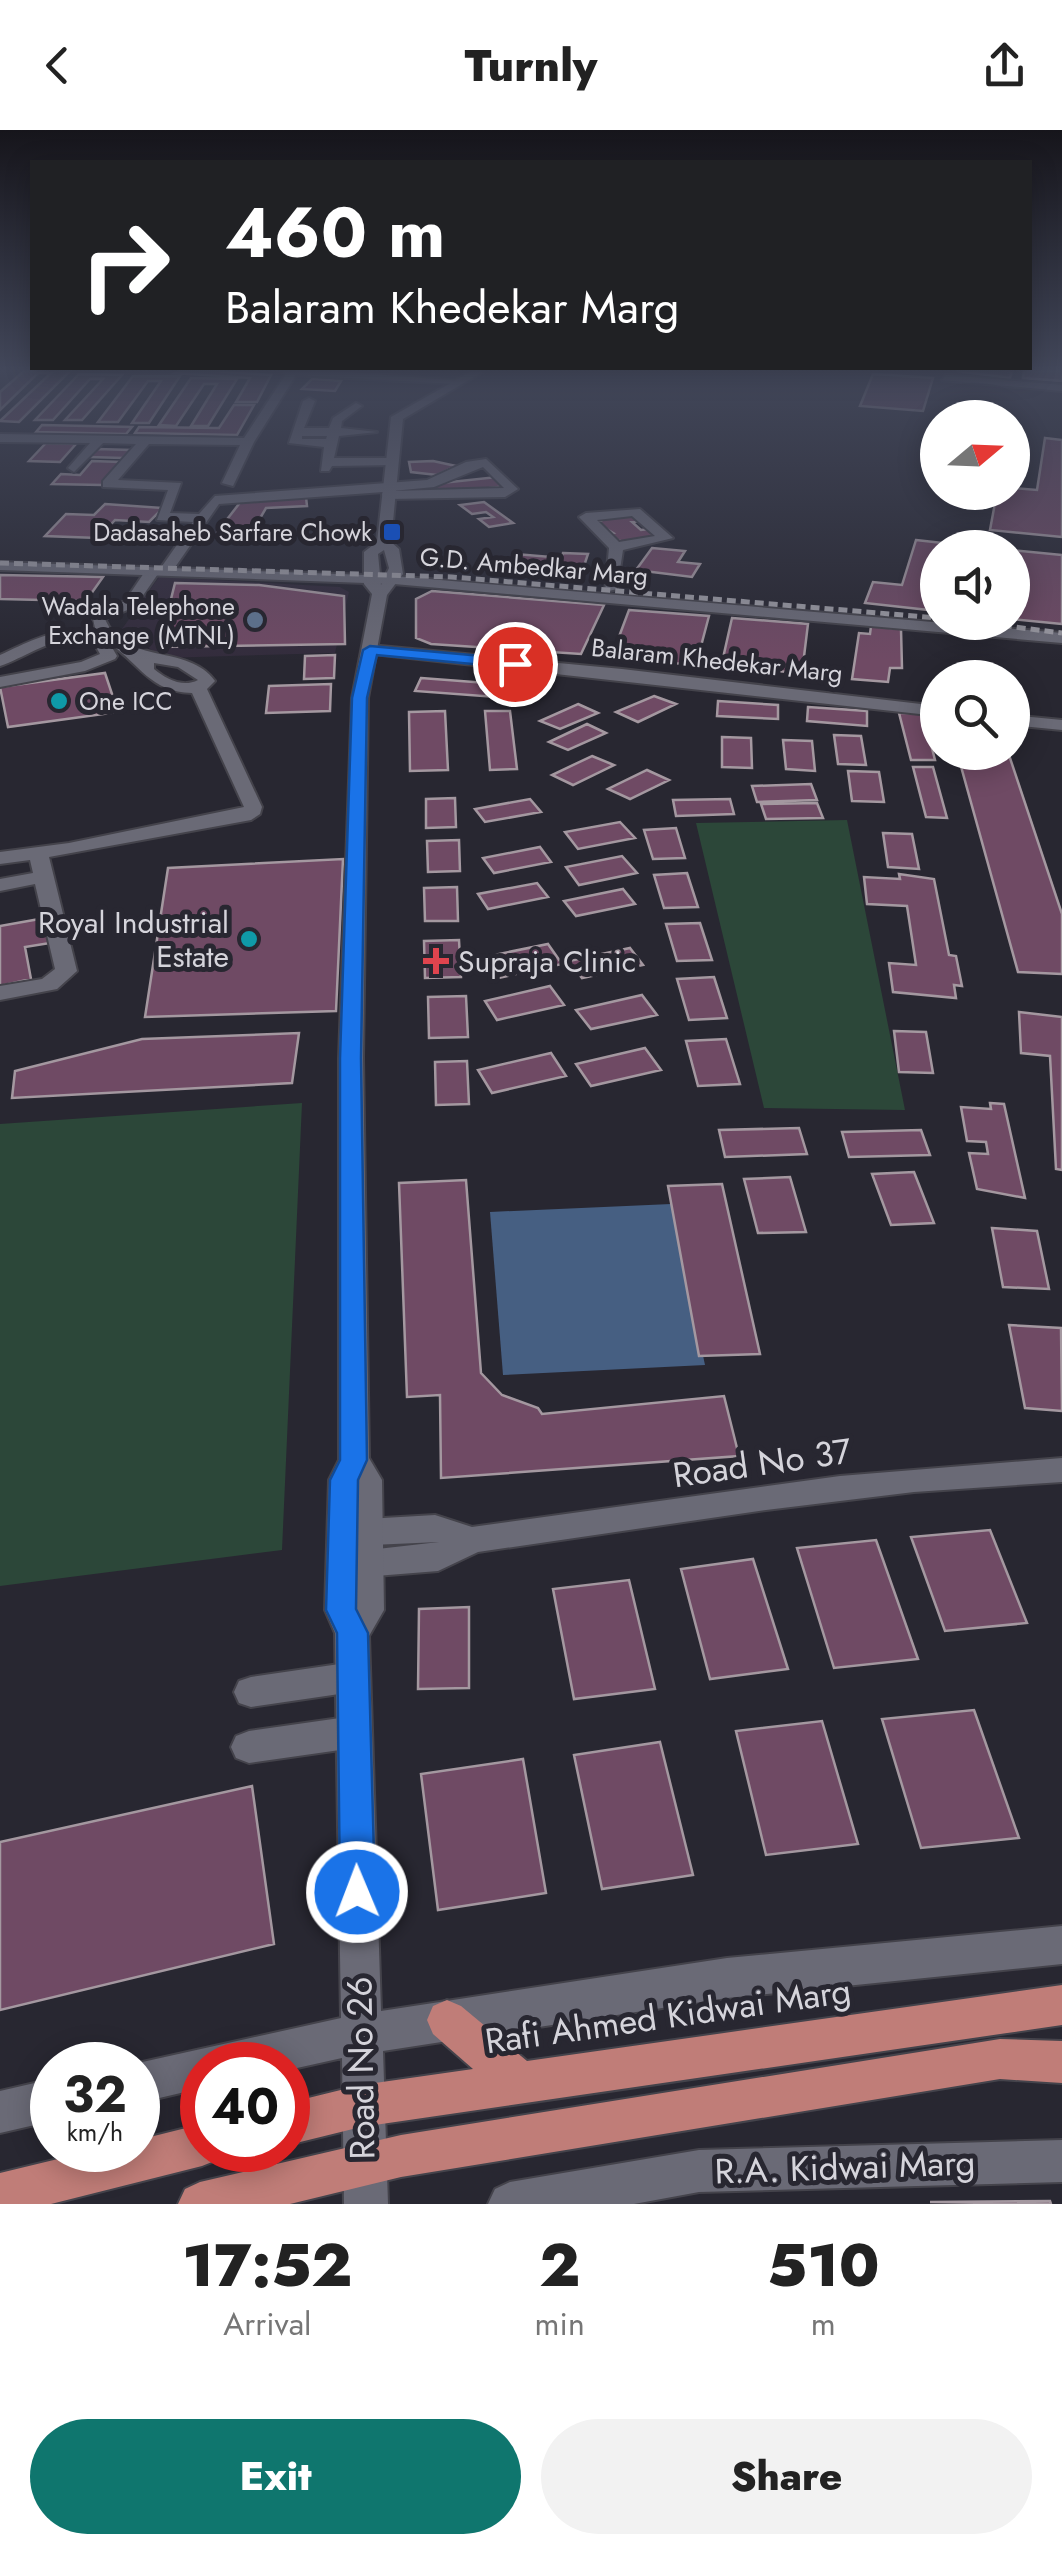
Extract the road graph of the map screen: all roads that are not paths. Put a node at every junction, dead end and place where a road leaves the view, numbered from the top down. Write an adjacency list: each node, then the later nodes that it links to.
1 (122, 468): 9 (street)
2 (235, 468): 6 (street)
3 (390, 468): 7 (street)
4 (474, 468): 8 (street)
5 (491, 468): 8 (street)
6 (228, 483)
7 (389, 489): 8 (street); 9 (street); 10 (street)
8 (420, 490)
9 (202, 518): 13 (street)
10 (384, 544): 14 (street); 14 (street, Road No 26)
11 (616, 547): 11 (street); 15 (street)
12 (0, 562): 13 (street, G.D. Ambedkar Marg)
13 (163, 568): 14 (street, G.D. Ambedkar Marg); 22 (street)
14 (383, 578): 15 (street, G.D. Ambedkar Marg); 21 (street, Road No 26)
15 (616, 592): 16 (street, G.D. Ambedkar Marg)
16 (870, 616): 17 (street, G.D. Ambedkar Marg); 20 (street, G.D. Ambedkar Marg)
17 (920, 617)
18 (1030, 626): 19 (street)
19 (1062, 630)
20 (1062, 638)
21 (370, 650): 26 (street, Balaram Khedekar Marg); 35 (street, Road No 26)
22 (144, 660): 25 (street); 25 (street)
23 (0, 661): 24 (street)
24 (0, 682)
25 (198, 688): 29 (street)
26 (920, 709)
27 (1030, 722): 28 (street)
28 (1062, 725)
29 (38, 853): 30 (street); 31 (street)
30 (0, 858)
31 (43, 877): 32 (street); 33 (street)
32 (0, 885)
33 (0, 993)
34 (1062, 1470): 35 (street, Road No 37)
35 (355, 1549): 36 (street, Road No 26)
36 (353, 1677): 37 (street); 38 (street, Road No 26)
37 (251, 1692)
38 (354, 1732): 39 (street); 43 (street, Road No 26)
39 (249, 1747)
40 (1062, 1945): 42 (street)
41 (1062, 2005): 46 (main road, Rafi Ahmed Kidwai Marg)
42 (448, 2020): 43 (street); 46 (main road)
43 (360, 2034): 44 (street); 48 (street, Road No 26)
44 (310, 2045)
45 (1062, 2062): 53 (main road)
46 (520, 2083): 48 (main road, Rafi Ahmed Kidwai Marg)
47 (30, 2105): 49 (street)
48 (361, 2106): 50 (main road, Rafi Ahmed Kidwai Marg); 53 (street, Road No 26)
49 (0, 2112)
50 (310, 2119)
51 (180, 2149): 54 (main road)
52 (1062, 2162): 56 (street, R.A. Kidwai Marg)
53 (364, 2184): 55 (main road)
54 (0, 2194)
55 (200, 2204)
56 (510, 2204)

